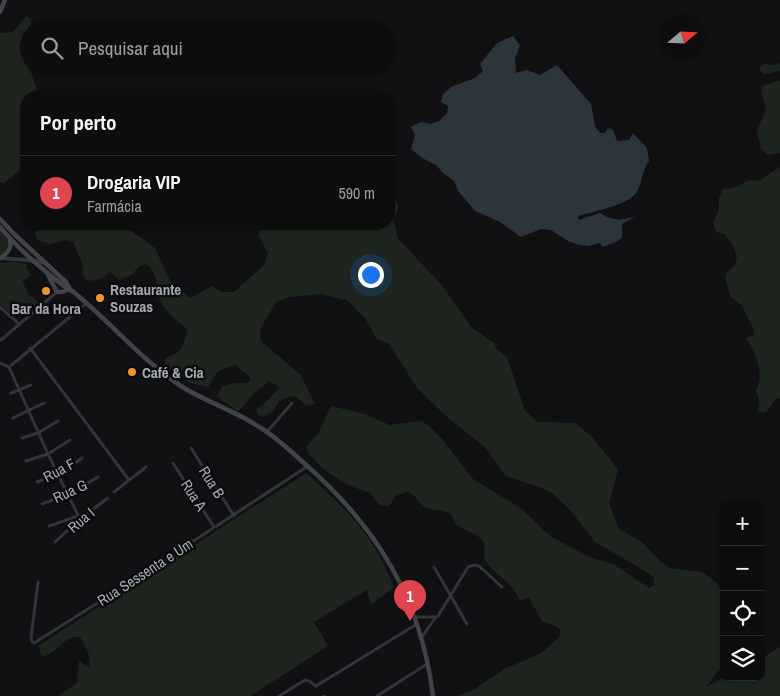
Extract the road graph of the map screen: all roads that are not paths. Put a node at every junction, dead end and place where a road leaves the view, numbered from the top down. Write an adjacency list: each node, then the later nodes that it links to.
1 (5, 0): 2 (main road)
2 (0, 12)
3 (0, 219): 8 (main road)
4 (0, 227): 5 (main road)
5 (8, 236): 6 (main road); 7 (main road)
6 (0, 258): 7 (street)
7 (35, 260): 8 (street); 9 (main road)
8 (45, 264): 10 (main road)
9 (45, 270): 10 (main road); 11 (main road)
10 (70, 289): 11 (main road); 12 (main road)
11 (57, 292): 14 (street)
12 (87, 303): 16 (street); 27 (main road)
13 (0, 307): 14 (street)
14 (19, 324): 15 (street)
15 (1, 340)
16 (30, 348): 18 (street); 40 (street)
17 (0, 362): 18 (street)
18 (9, 367): 20 (street)
19 (31, 385): 20 (street)
20 (20, 390): 21 (street); 24 (street)
21 (11, 394)
22 (44, 403): 24 (street)
23 (292, 404): 27 (street)
24 (29, 412): 25 (street); 28 (street)
25 (14, 418)
26 (58, 421): 28 (street)
27 (267, 432): 36 (main road)
28 (38, 433): 29 (street); 32 (street)
29 (22, 438)
30 (70, 440): 32 (street)
31 (191, 448): 46 (street, Rua B)
32 (48, 454): 34 (street); 38 (street)
33 (82, 458): 38 (street, Rua F)
34 (26, 461)
35 (173, 463): 49 (street, Rua A)
36 (308, 466): 46 (street, Rua Sessenta e Um); 55 (main road)
37 (146, 467): 40 (street)
38 (57, 474): 41 (street, Rua F); 43 (street)
39 (98, 477): 43 (street, Rua G)
40 (129, 480): 42 (street)
41 (37, 482)
42 (114, 492)
43 (67, 495): 45 (street, Rua G); 47 (street)
44 (108, 498): 47 (street, Rua I)
45 (42, 504)
46 (234, 516): 49 (street, Rua Sessenta e Um)
47 (79, 518): 48 (street, Rua G); 50 (street, Rua I)
48 (49, 526)
49 (214, 527): 52 (street, Rua Sessenta e Um)
50 (55, 542)
51 (434, 567): 54 (street)
52 (38, 582)
53 (502, 587): 54 (street)
54 (450, 596): 56 (street); 58 (street)
55 (414, 616): 57 (main road); 59 (street)
56 (438, 616)
57 (417, 624): 59 (main road); 61 (street)
58 (467, 624)
59 (421, 639): 60 (main road)
60 (427, 664): 62 (street); 63 (main road)
61 (278, 696)
62 (377, 696)
63 (433, 696)

